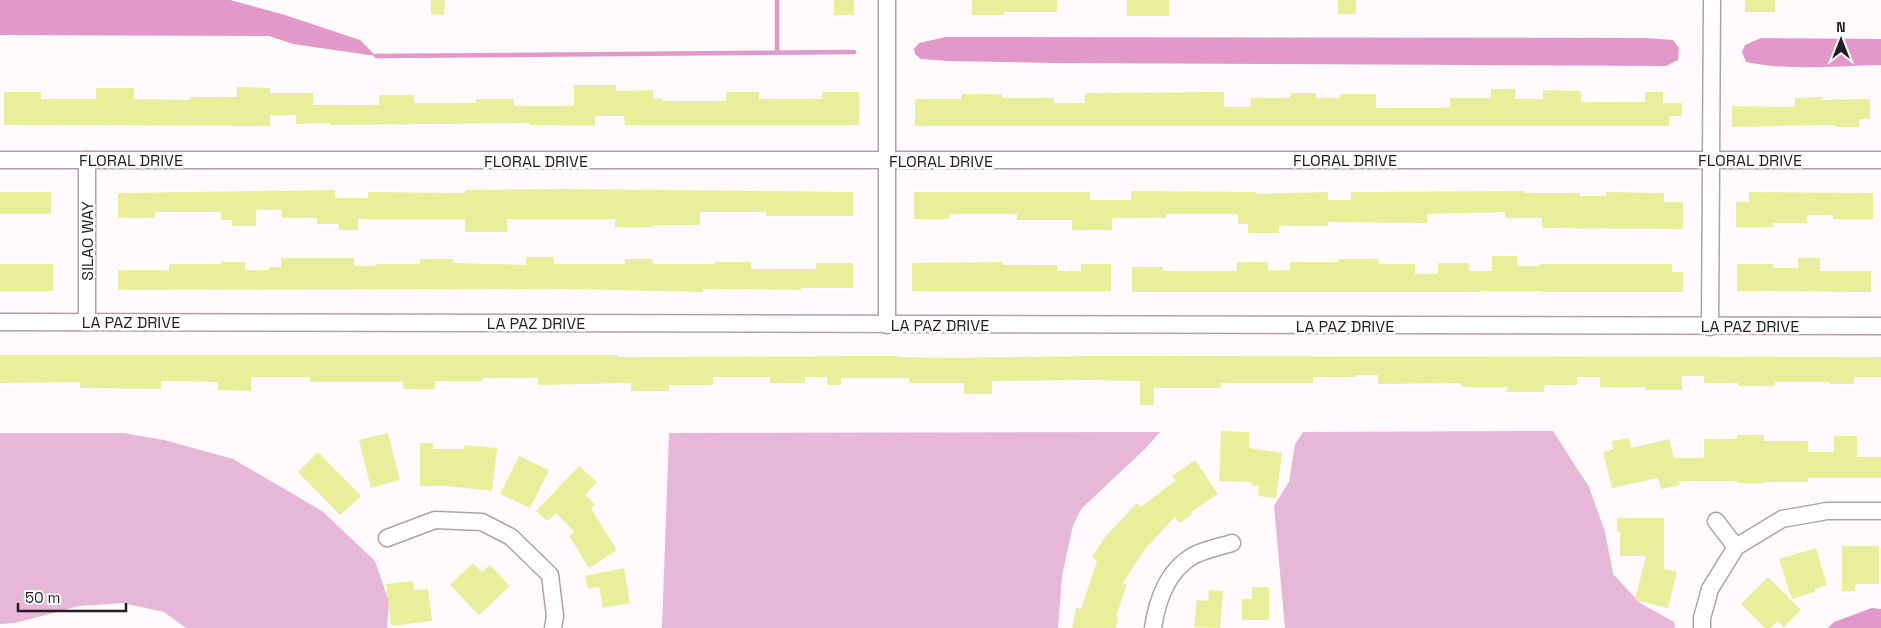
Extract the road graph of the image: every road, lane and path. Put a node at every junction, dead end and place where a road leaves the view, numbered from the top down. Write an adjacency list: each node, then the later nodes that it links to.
1 (887, 0): 7 (street)
2 (1712, 0): 5 (street)
3 (0, 160): 4 (street, FLORAL DRIVE)
4 (87, 160): 7 (street, FLORAL DRIVE); 9 (street, SILAO WAY)
5 (1711, 160): 6 (street, FLORAL DRIVE); 7 (street, FLORAL DRIVE); 11 (street)
6 (1881, 160)
7 (887, 161): 10 (street)
8 (0, 322): 9 (street, LA PAZ DRIVE)
9 (87, 322): 10 (street, LA PAZ DRIVE)
10 (887, 325): 11 (street, LA PAZ DRIVE)
11 (1710, 326): 12 (street, LA PAZ DRIVE)
12 (1881, 326)
13 (1881, 511): 17 (street)
14 (1716, 521): 17 (street)
15 (387, 538): 18 (street)
16 (1232, 543): 19 (street)
17 (1736, 547): 20 (street)
18 (553, 628)
19 (1152, 628)
20 (1702, 628)

